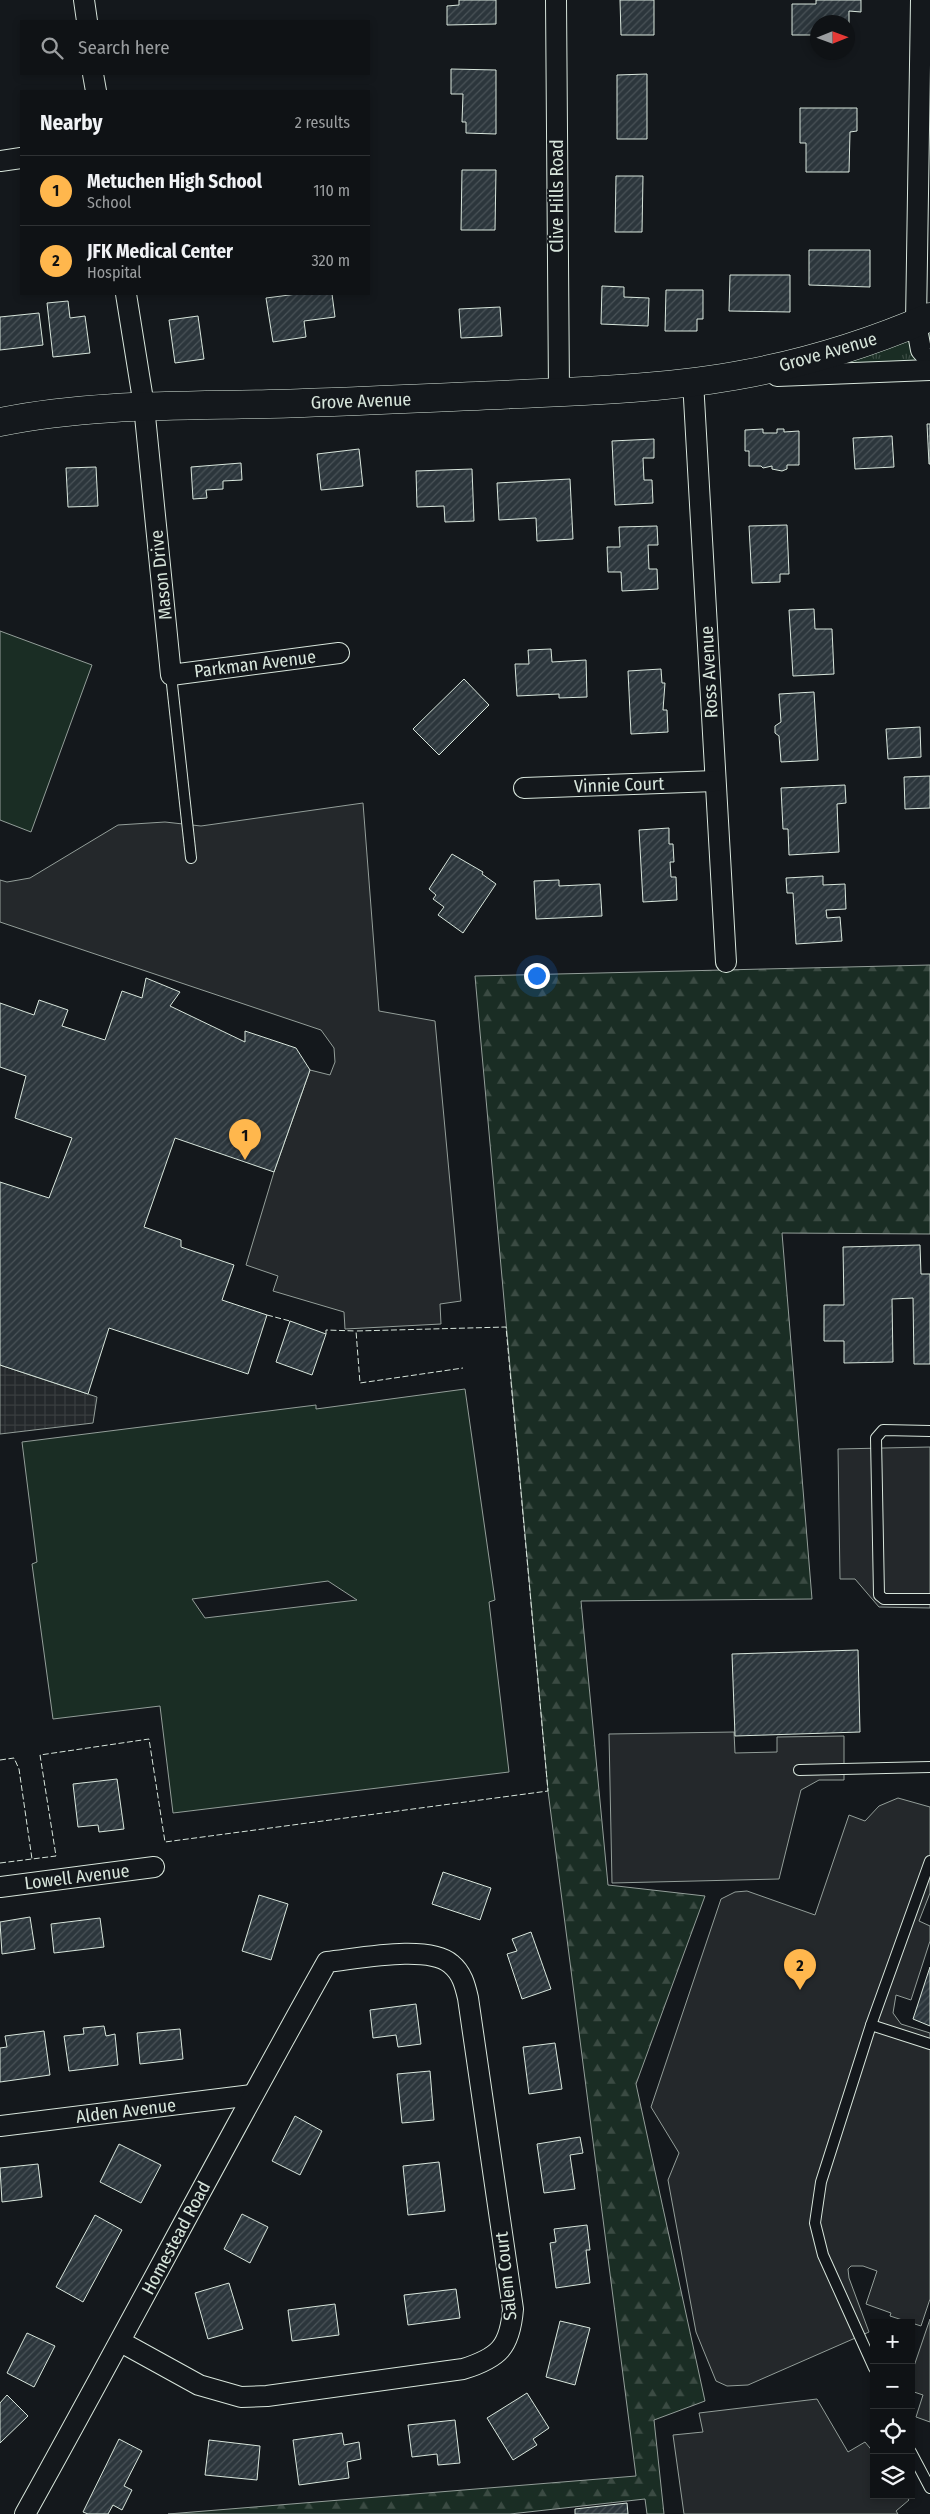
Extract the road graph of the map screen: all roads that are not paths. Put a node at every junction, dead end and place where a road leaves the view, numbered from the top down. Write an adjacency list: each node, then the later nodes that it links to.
1 (84, 0): 4 (street)
2 (556, 0): 15 (street, Clive Hills Road)
3 (921, 0): 10 (street)
4 (87, 20)
5 (94, 75): 6 (street)
6 (96, 90)
7 (20, 158): 8 (street)
8 (0, 161)
9 (126, 295): 16 (street, Mason Drive)
10 (923, 320): 11 (street); 13 (street, Grove Avenue)
11 (930, 360)
12 (930, 370): 13 (street, Grove Avenue)
13 (723, 378): 14 (street, Grove Avenue)
14 (693, 381): 15 (street, Grove Avenue); 20 (street, Ross Avenue)
15 (559, 392): 16 (street, Grove Avenue)
16 (144, 406): 17 (street, Grove Avenue); 19 (street, Mason Drive)
17 (0, 422)
18 (339, 653): 19 (street, Parkman Avenue)
19 (171, 675): 22 (lane, Mason Drive)
20 (715, 781): 21 (street, Vinnie Court); 23 (street, Ross Avenue)
21 (524, 788)
22 (191, 858)
23 (726, 962)
24 (930, 1431): 25 (lane)
25 (930, 1599)
26 (930, 1768): 27 (lane)
27 (799, 1770)
28 (930, 1861): 32 (lane)
29 (154, 1867): 30 (street, Lowell Avenue)
30 (0, 1887)
31 (327, 1962): 34 (street, Homestead Road); 36 (street, Salem Court)
32 (871, 2025): 33 (lane); 37 (lane)
33 (930, 2044)
34 (252, 2096): 35 (street, Alden Avenue); 36 (street, Homestead Road)
35 (0, 2126)
36 (121, 2342): 40 (street, Homestead Road)
37 (872, 2364)
38 (912, 2454): 39 (lane)
39 (930, 2488)
40 (25, 2514)

